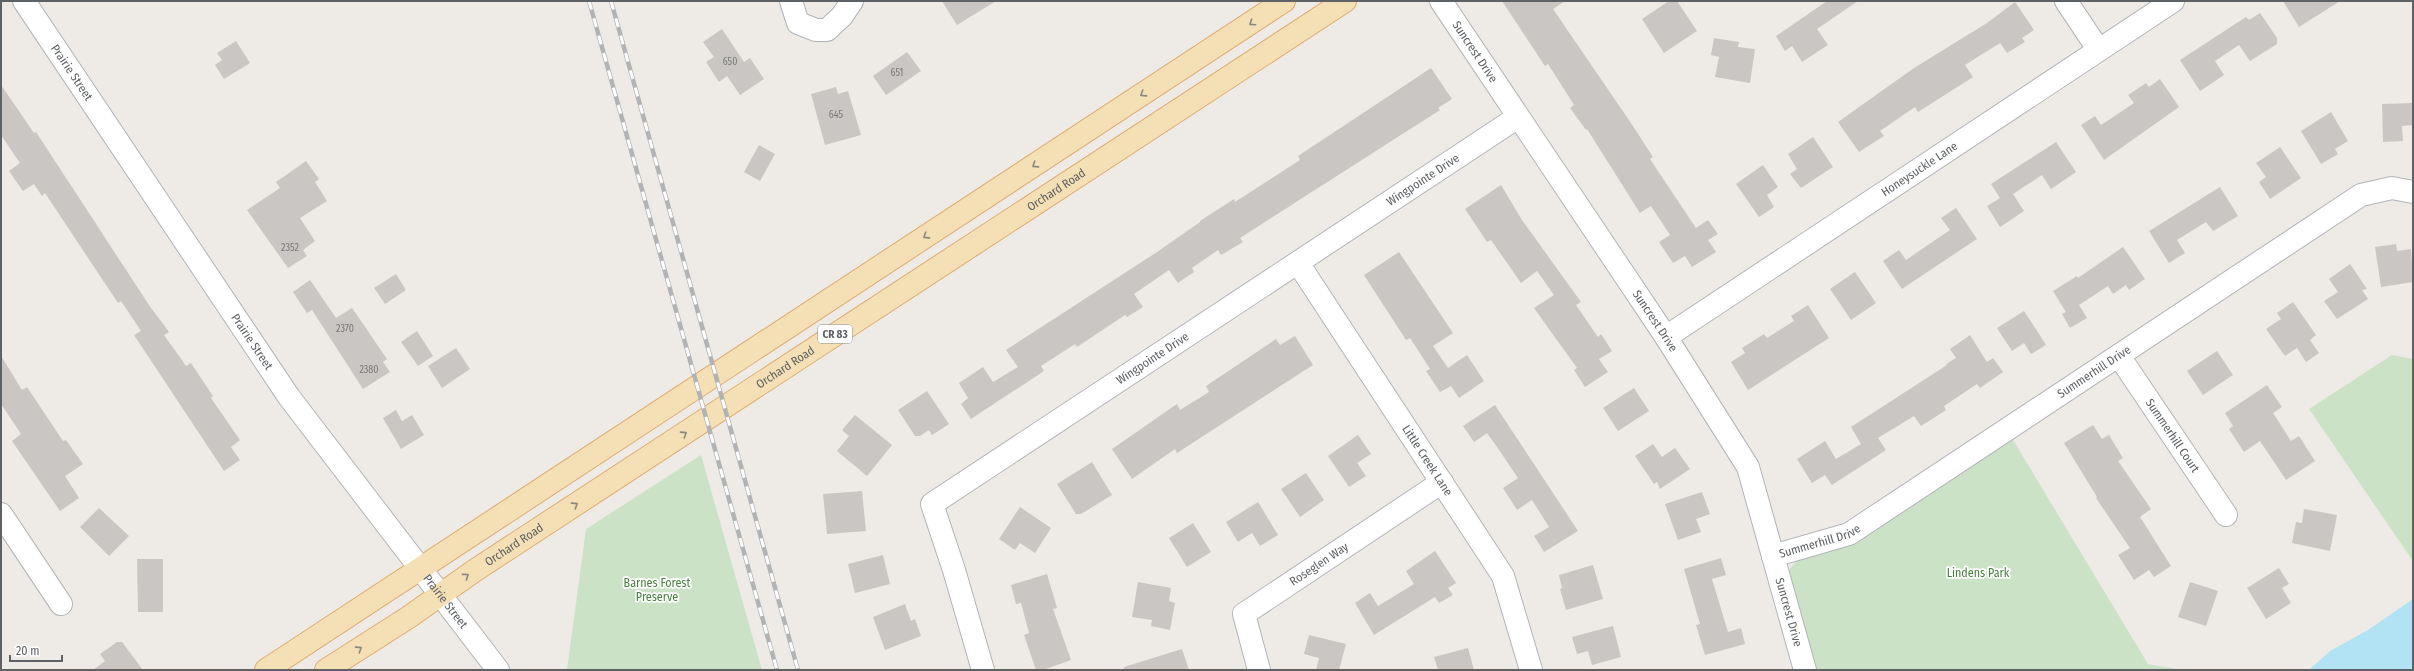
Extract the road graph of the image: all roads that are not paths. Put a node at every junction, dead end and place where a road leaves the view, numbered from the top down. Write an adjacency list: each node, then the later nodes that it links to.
1 (24, 1): 19 (street, Prairie Street)
2 (791, 1): 3 (street)
3 (852, 1)
4 (1284, 1): 19 (main road, CR 83, one-way to 19)
5 (1345, 1): 20 (main road, Orchard Road / CR 83, one-way to 5)
6 (1441, 1): 10 (street, Suncrest Drive)
7 (2066, 1): 9 (street)
8 (2173, 1): 9 (street, Honeysuckle Lane)
9 (2098, 49): 13 (street, Honeysuckle Lane)
10 (1518, 117): 12 (street, Wingpointe Drive); 13 (street, Suncrest Drive)
11 (2413, 192): 14 (street, Summerhill Drive)
12 (1298, 262): 15 (street, Little Creek Lane); 25 (street, Wingpointe Drive)
13 (1666, 337): 18 (street, Suncrest Drive)
14 (2119, 356): 17 (street, Summerhill Court); 18 (street, Summerhill Drive)
15 (1442, 482): 26 (street, Roseglen Way); 27 (street, Little Creek Lane)
16 (1, 514): 21 (street)
17 (2226, 515)
18 (1773, 556): 28 (street, Suncrest Drive)
19 (420, 569): 20 (street, Prairie Street); 22 (main road, CR 83)
20 (440, 595): 23 (main road, Orchard Road / CR 83, one-way to 20); 24 (street, Prairie Street)
21 (62, 604)
22 (266, 670)
23 (326, 670)
24 (498, 670)
25 (983, 670)
26 (1259, 670)
27 (1531, 670)
28 (1805, 670)

